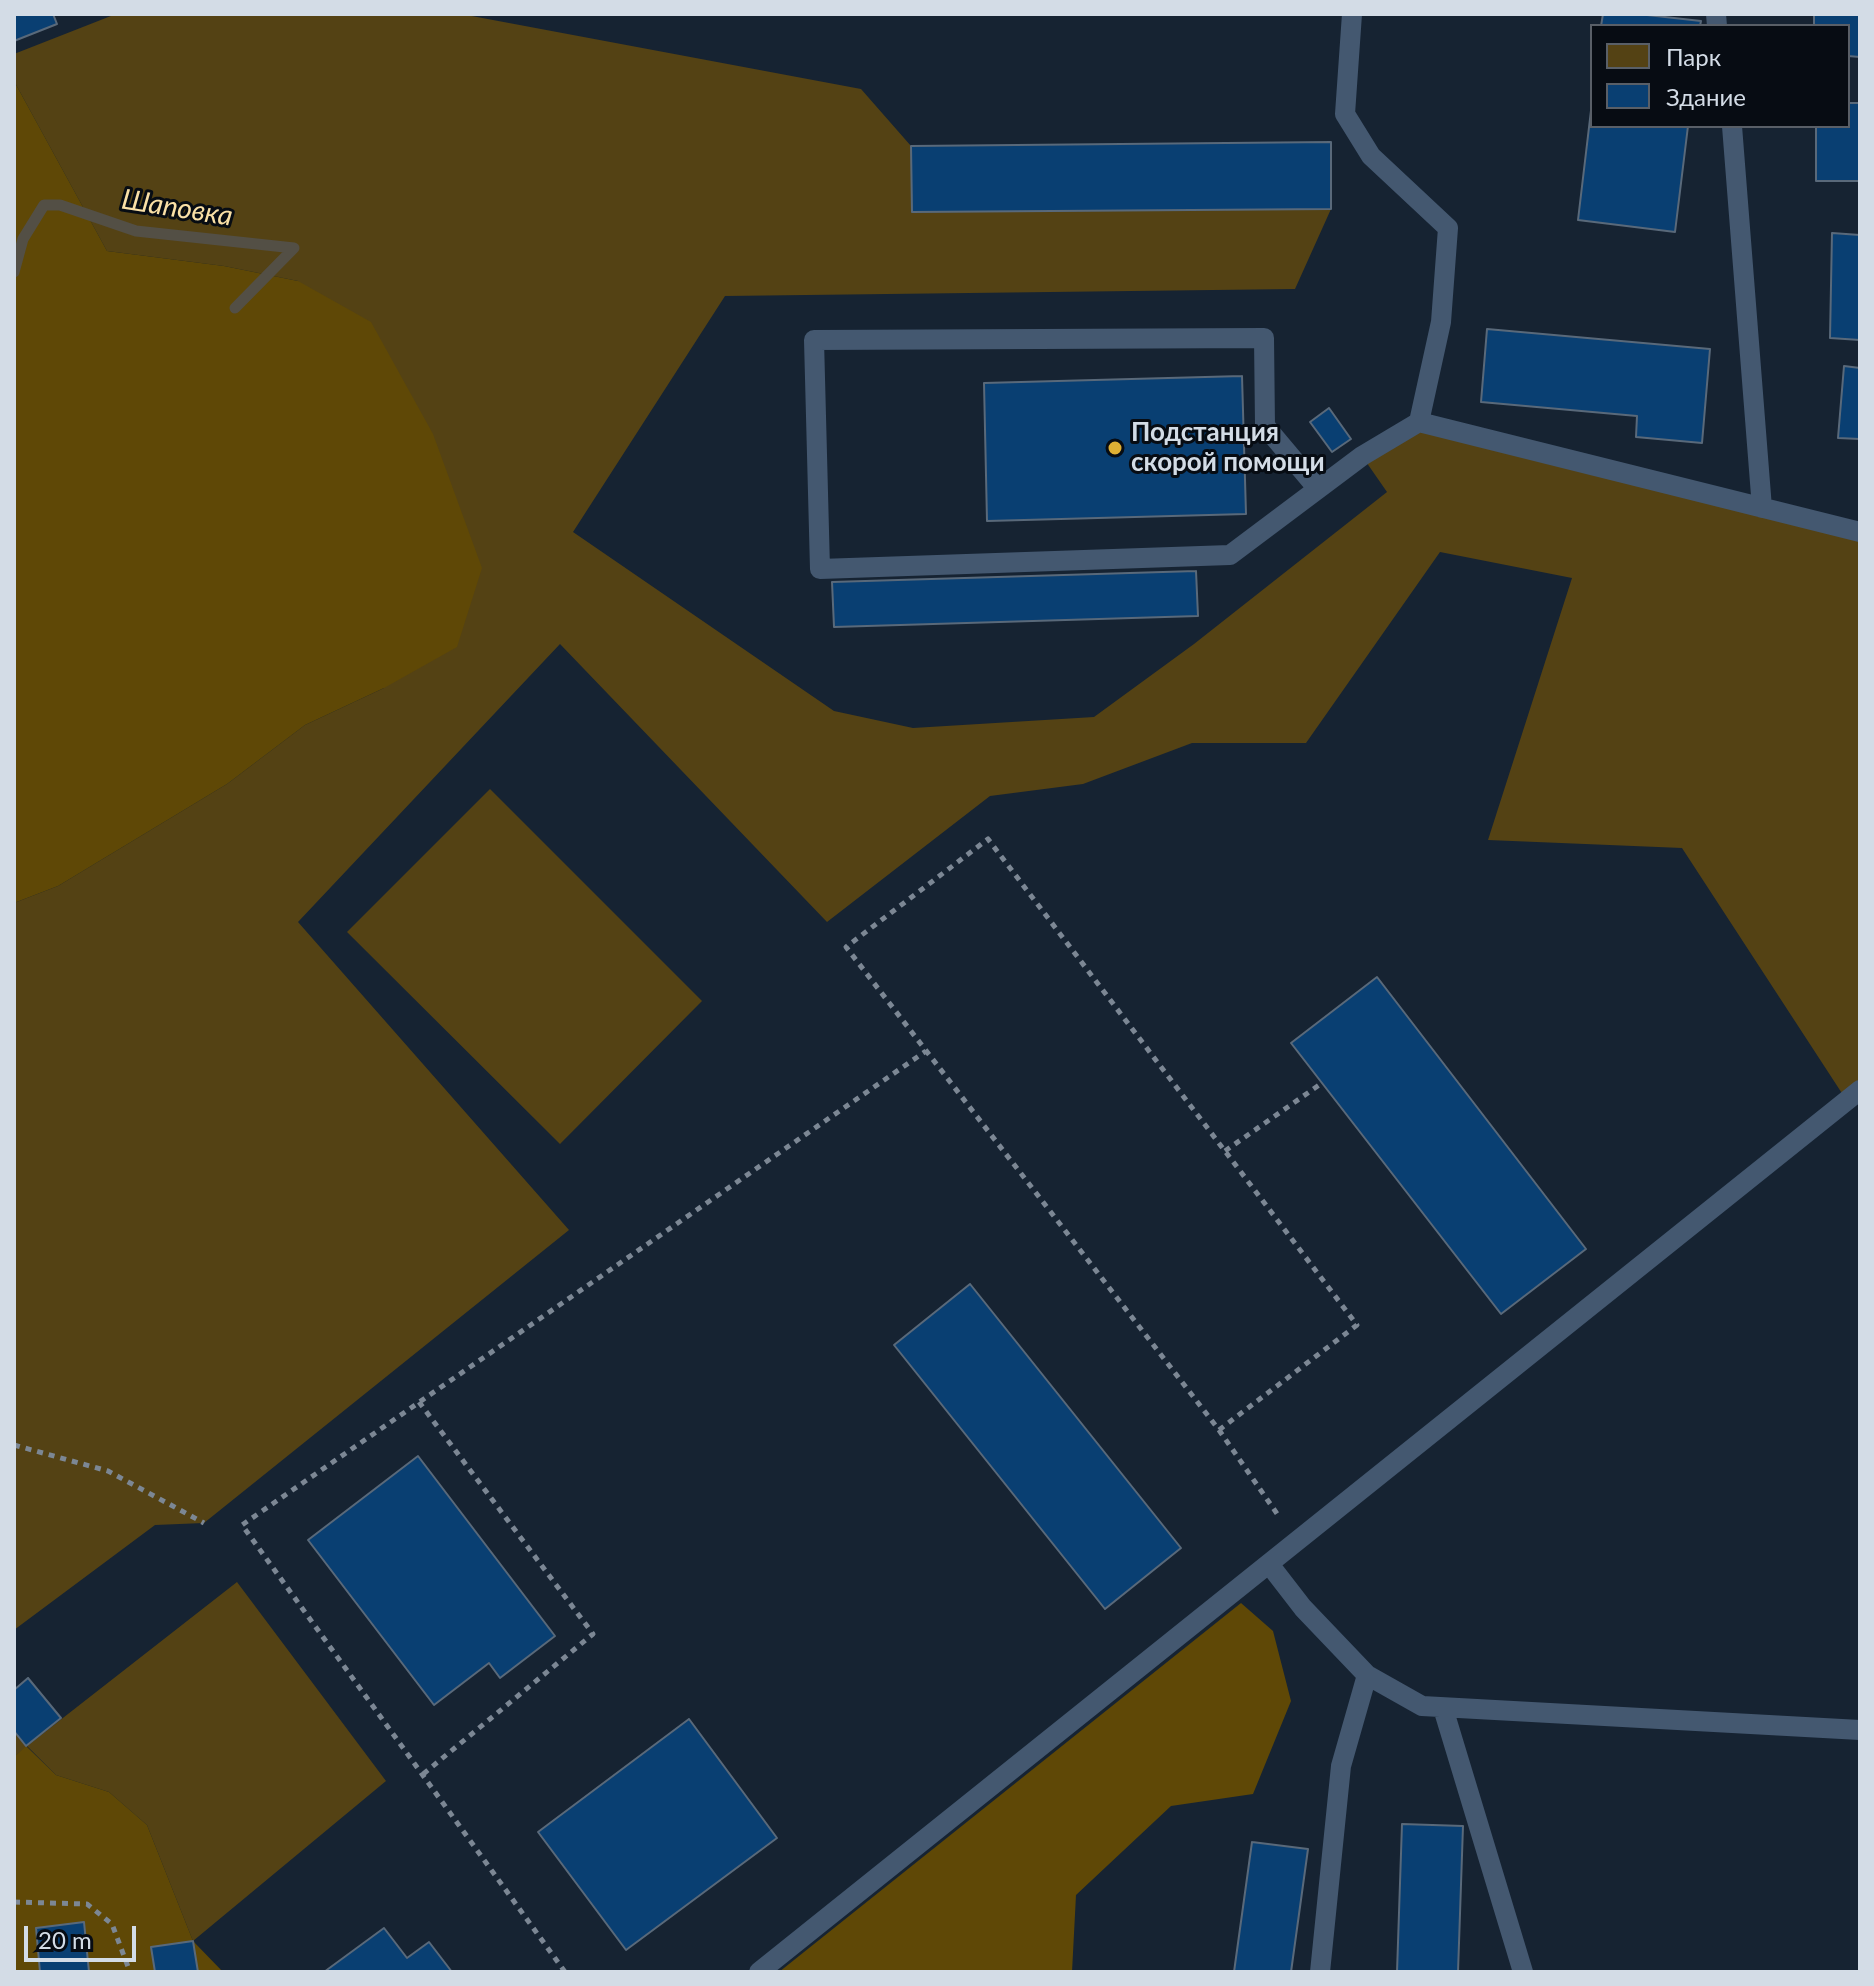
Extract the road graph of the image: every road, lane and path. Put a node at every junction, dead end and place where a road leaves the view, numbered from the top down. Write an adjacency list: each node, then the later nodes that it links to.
1 (1352, 14): 3 (lane)
2 (1732, 128): 5 (lane)
3 (1419, 422): 4 (lane); 5 (lane)
4 (1318, 489): 4 (lane)
5 (1762, 508): 6 (lane)
6 (1860, 532)
7 (926, 1051): 10 (path); 11 (path); 12 (path)
8 (1322, 1083): 10 (path)
9 (1860, 1090): 15 (lane)
10 (1225, 1151): 12 (path)
11 (419, 1402): 20 (path); 20 (path)
12 (1219, 1430): 15 (path)
13 (14, 1445): 14 (path)
14 (204, 1523)
15 (1297, 1541): 16 (lane)
16 (1269, 1564): 17 (lane); 24 (lane)
17 (1367, 1675): 18 (lane); 25 (lane)
18 (1443, 1708): 19 (lane); 26 (lane)
19 (1860, 1730)
20 (422, 1775): 23 (path)
21 (14, 1902): 22 (path)
22 (130, 1972)
23 (565, 1972)
24 (759, 1972)
25 (1320, 1972)
26 (1523, 1972)

